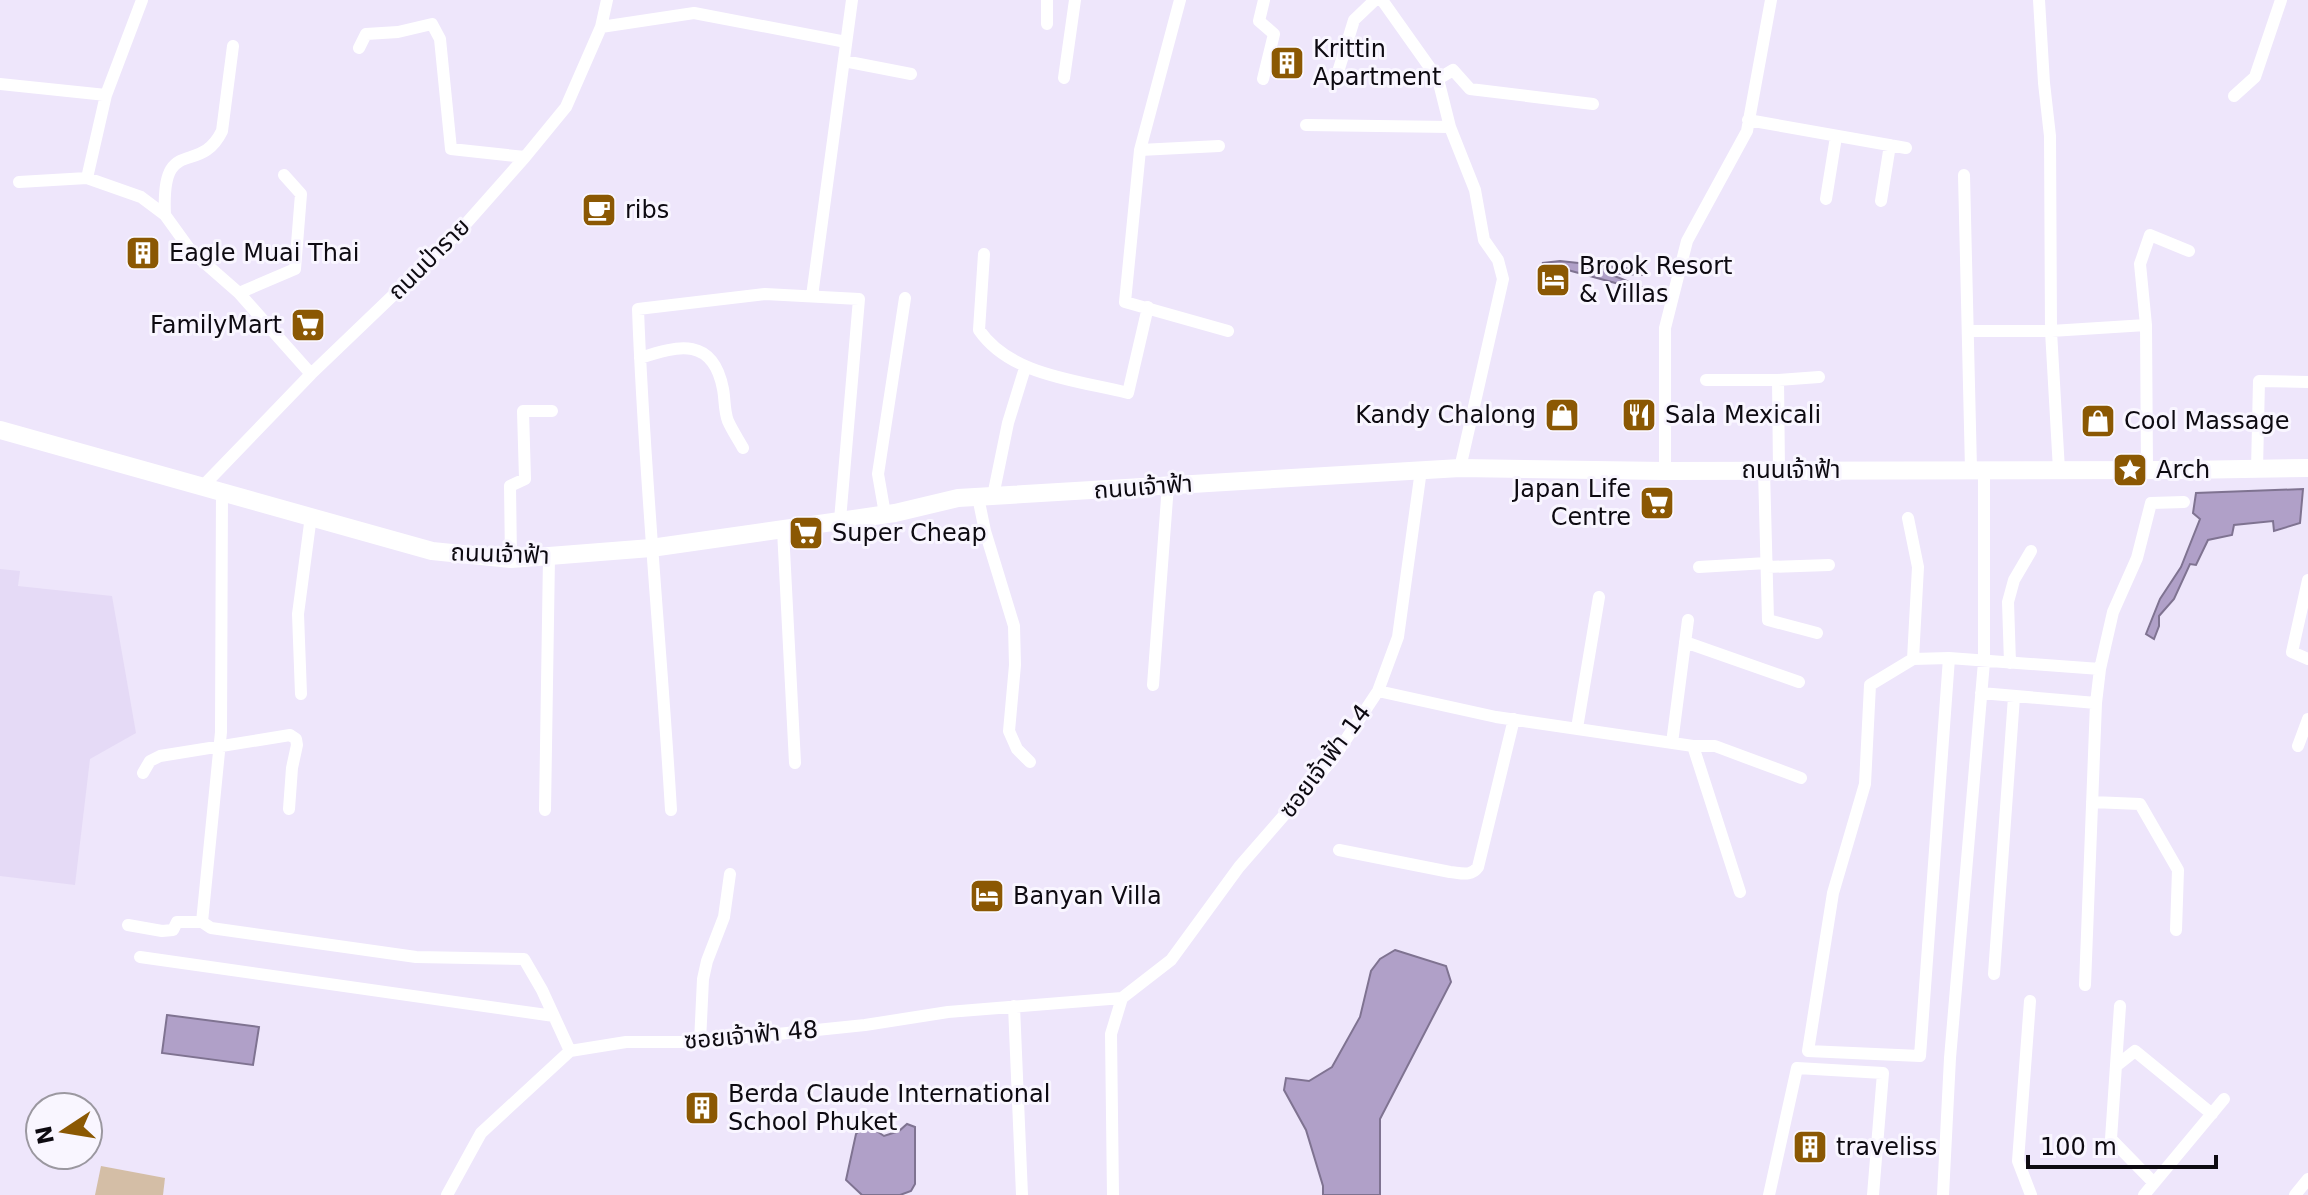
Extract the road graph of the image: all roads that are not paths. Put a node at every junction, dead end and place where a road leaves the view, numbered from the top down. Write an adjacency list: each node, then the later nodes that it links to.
1 (142, 0): 25 (street)
2 (607, 0): 14 (street, ถนนป่าราย)
3 (852, 0): 15 (street)
4 (1047, 0): 13 (street)
5 (1075, 0): 21 (street)
6 (1180, 0): 35 (street)
7 (1264, 0): 22 (street)
8 (1375, 0): 19 (street)
9 (1382, 0): 23 (street)
10 (1771, 0): 28 (street)
11 (2039, 0): 53 (street)
12 (2281, 0): 26 (street)
13 (1047, 24)
14 (601, 27): 15 (street); 36 (street, ถนนป่าราย)
15 (846, 42): 18 (street)
16 (233, 46): 43 (street)
17 (359, 48): 36 (street)
18 (844, 61): 20 (street); 47 (street)
19 (1338, 72)
20 (911, 74)
21 (1064, 78)
22 (1263, 79)
23 (1438, 79): 27 (street); 30 (street)
24 (0, 84): 25 (street)
25 (106, 95): 39 (street)
26 (2234, 96)
27 (1593, 104)
28 (1748, 120): 31 (street); 72 (street)
29 (1306, 125): 30 (street)
30 (1450, 127): 64 (street)
31 (1836, 137): 32 (street); 41 (street)
32 (1890, 145): 34 (street); 42 (street)
33 (1219, 146): 35 (street)
34 (1906, 148)
35 (1140, 150): 49 (street)
36 (525, 157): 56 (street, ถนนป่าราย)
37 (284, 175): 46 (street)
38 (1964, 175): 52 (street)
39 (87, 178): 40 (street); 43 (street)
40 (19, 182)
41 (1826, 199)
42 (1881, 201)
43 (165, 215): 46 (street)
44 (2189, 251): 50 (street)
45 (984, 254): 55 (street)
46 (239, 293): 56 (street)
47 (812, 296): 54 (street); 81 (street)
48 (905, 298): 78 (street)
49 (1148, 307): 51 (street); 55 (street)
50 (2146, 325): 53 (street); 71 (street)
51 (1228, 331)
52 (1968, 331): 53 (street); 66 (street)
53 (2051, 331): 70 (street)
54 (640, 358): 63 (street); 83 (street)
55 (1025, 368): 76 (street)
56 (311, 374): 74 (street, ถนนป่าราย)
57 (1819, 377): 59 (street)
58 (1706, 380): 59 (street)
59 (1778, 380): 69 (street)
60 (2308, 382): 67 (street)
61 (552, 411): 86 (street)
62 (0, 430): 74 (main road, ถนนเจ้าฟ้า)
63 (743, 448)
64 (1460, 468): 68 (main road, ถนนเจ้าฟ้า); 72 (main road, ถนนเจ้าฟ้า)
65 (2308, 468): 67 (main road, ถนนเจ้าฟ้า)
66 (1977, 469): 69 (main road, ถนนเจ้าฟ้า); 70 (main road, ถนนเจ้าฟ้า); 98 (street)
67 (2257, 469): 71 (main road, ถนนเจ้าฟ้า)
68 (1421, 470): 73 (main road, ถนนเจ้าฟ้า); 103 (street, ซอยเจ้าฟ้า 14)
69 (1772, 470): 72 (main road, ถนนเจ้าฟ้า); 87 (street)
70 (2059, 470): 71 (main road, ถนนเจ้าฟ้า)
71 (2147, 470)
72 (1665, 471)
73 (1168, 485): 76 (main road, ถนนเจ้าฟ้า); 102 (street)
74 (203, 486): 75 (main road, ถนนเจ้าฟ้า)
75 (222, 491): 79 (main road, ถนนเจ้าฟ้า); 112 (street)
76 (986, 496): 78 (main road, ถนนเจ้าฟ้า); 115 (street)
77 (2184, 502): 100 (street)
78 (885, 514): 81 (main road, ถนนเจ้าฟ้า)
79 (311, 516): 86 (main road, ถนนเจ้าฟ้า); 105 (street)
80 (1908, 518): 96 (street)
81 (840, 520): 82 (main road, ถนนเจ้าฟ้า)
82 (783, 530): 83 (main road, ถนนเจ้าฟ้า); 116 (street)
83 (651, 548): 85 (main road, ถนนเจ้าฟ้า); 122 (street)
84 (2031, 551): 99 (street)
85 (549, 557): 86 (main road, ถนนเจ้าฟ้า); 121 (street)
86 (511, 559)
87 (1767, 565): 88 (street); 89 (street); 93 (street)
88 (1829, 565)
89 (1699, 567)
90 (2308, 580): 97 (street)
91 (1599, 597): 110 (street)
92 (1688, 620): 94 (street)
93 (1817, 633)
94 (1685, 642): 101 (street); 111 (street)
95 (1949, 658): 96 (street); 96 (street); 98 (street)
96 (1913, 659)
97 (2308, 659)
98 (1984, 662): 99 (street); 104 (street)
99 (2010, 663): 100 (street)
100 (2100, 669): 107 (street)
101 (1799, 682)
102 (1153, 685)
103 (1378, 691): 108 (street); 132 (street, ซอยเจ้าฟ้า 14)
104 (1981, 693): 106 (street); 148 (street)
105 (301, 694)
106 (2014, 697): 107 (street); 130 (street)
107 (2096, 703): 119 (street)
108 (1514, 719): 110 (street); 123 (street)
109 (2308, 719): 114 (street)
110 (1577, 728): 111 (street)
111 (1672, 743): 113 (street)
112 (220, 746): 117 (street); 120 (street); 126 (street)
113 (1693, 746): 118 (street); 125 (street)
114 (2298, 746)
115 (1030, 762)
116 (795, 763)
117 (143, 773)
118 (1801, 778)
119 (2092, 802): 128 (street); 131 (street)
120 (289, 809)
121 (545, 810)
122 (671, 810)
123 (1339, 850)
124 (730, 874): 137 (street)
125 (1740, 892)
126 (202, 922): 127 (street); 136 (street)
127 (128, 925)
128 (2176, 930)
129 (140, 957): 136 (street)
130 (1994, 974)
131 (2085, 985)
132 (1122, 998): 134 (street, ซอยเจ้าฟ้า 48); 145 (street)
133 (2030, 1001): 149 (street)
134 (1014, 1006): 137 (street, ซอยเจ้าฟ้า 48); 144 (street)
135 (2120, 1006): 139 (street)
136 (554, 1016): 138 (street)
137 (700, 1042): 138 (street, ซอยเจ้าฟ้า 48)
138 (570, 1051): 143 (street)
139 (2116, 1066): 141 (street); 142 (street)
140 (2224, 1099): 141 (street)
141 (2212, 1114): 142 (street)
142 (2154, 1183): 150 (street)
143 (447, 1195)
144 (1022, 1195)
145 (1113, 1195)
146 (1769, 1195): 147 (street)
147 (1873, 1195)
148 (1943, 1195)
149 (2031, 1195)
150 (2144, 1195)

